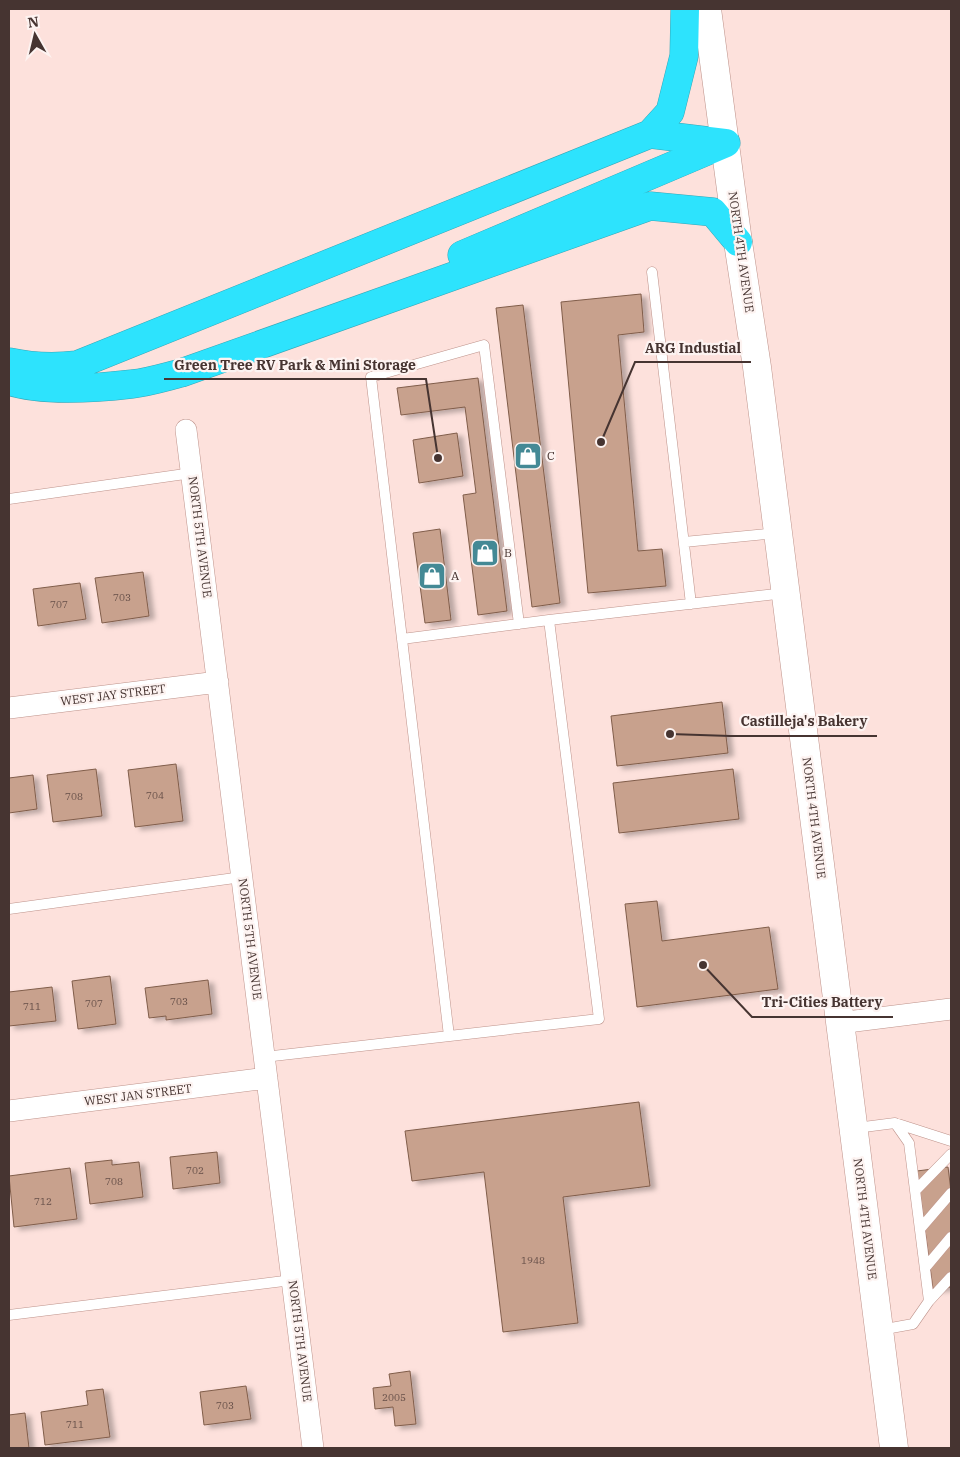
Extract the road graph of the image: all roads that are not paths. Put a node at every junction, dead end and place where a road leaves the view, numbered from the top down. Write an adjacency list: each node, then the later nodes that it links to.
1 (685, 9): 3 (highway)
2 (707, 9): 4 (main road, NORTH 4TH AVENUE)
3 (650, 134): 4 (highway); 7 (highway)
4 (726, 144): 5 (main road, NORTH 4TH AVENUE); 8 (highway)
5 (738, 242): 8 (highway); 13 (main road, NORTH 4TH AVENUE)
6 (652, 272): 14 (lane)
7 (9, 362)
8 (181, 373): 9 (highway)
9 (9, 380)
10 (186, 430): 11 (street, NORTH 5TH AVENUE)
11 (192, 473): 12 (lane); 20 (street, NORTH 5TH AVENUE)
12 (9, 499)
13 (778, 533): 14 (lane); 15 (main road, NORTH 4TH AVENUE)
14 (684, 542): 16 (lane)
15 (786, 593): 16 (lane); 25 (main road, NORTH 4TH AVENUE)
16 (691, 604): 17 (lane)
17 (549, 620): 18 (lane); 26 (lane)
18 (519, 624): 19 (lane); 19 (lane)
19 (402, 639): 26 (lane)
20 (218, 682): 21 (street, WEST JAY STREET); 22 (street, NORTH 5TH AVENUE)
21 (9, 708)
22 (242, 877): 23 (lane); 27 (street, NORTH 5TH AVENUE)
23 (9, 909)
24 (951, 1009): 25 (street)
25 (840, 1024): 31 (main road, NORTH 4TH AVENUE)
26 (448, 1036): 27 (lane)
27 (264, 1057): 28 (street, NORTH 5TH AVENUE)
28 (267, 1078): 29 (street, WEST JAN STREET); 40 (street, NORTH 5TH AVENUE)
29 (9, 1111)
30 (895, 1123): 31 (lane); 32 (lane); 34 (lane)
31 (853, 1129): 43 (main road, NORTH 4TH AVENUE)
32 (951, 1141)
33 (951, 1154): 34 (lane)
34 (915, 1191): 36 (lane)
35 (951, 1193): 36 (lane)
36 (920, 1229): 38 (lane)
37 (951, 1238): 38 (lane)
38 (925, 1268): 41 (lane)
39 (951, 1277): 41 (lane)
40 (292, 1280): 42 (lane); 44 (street, NORTH 5TH AVENUE)
41 (929, 1302): 43 (lane)
42 (9, 1315)
43 (879, 1330): 45 (main road, NORTH 4TH AVENUE)
44 (313, 1448)
45 (894, 1448)

